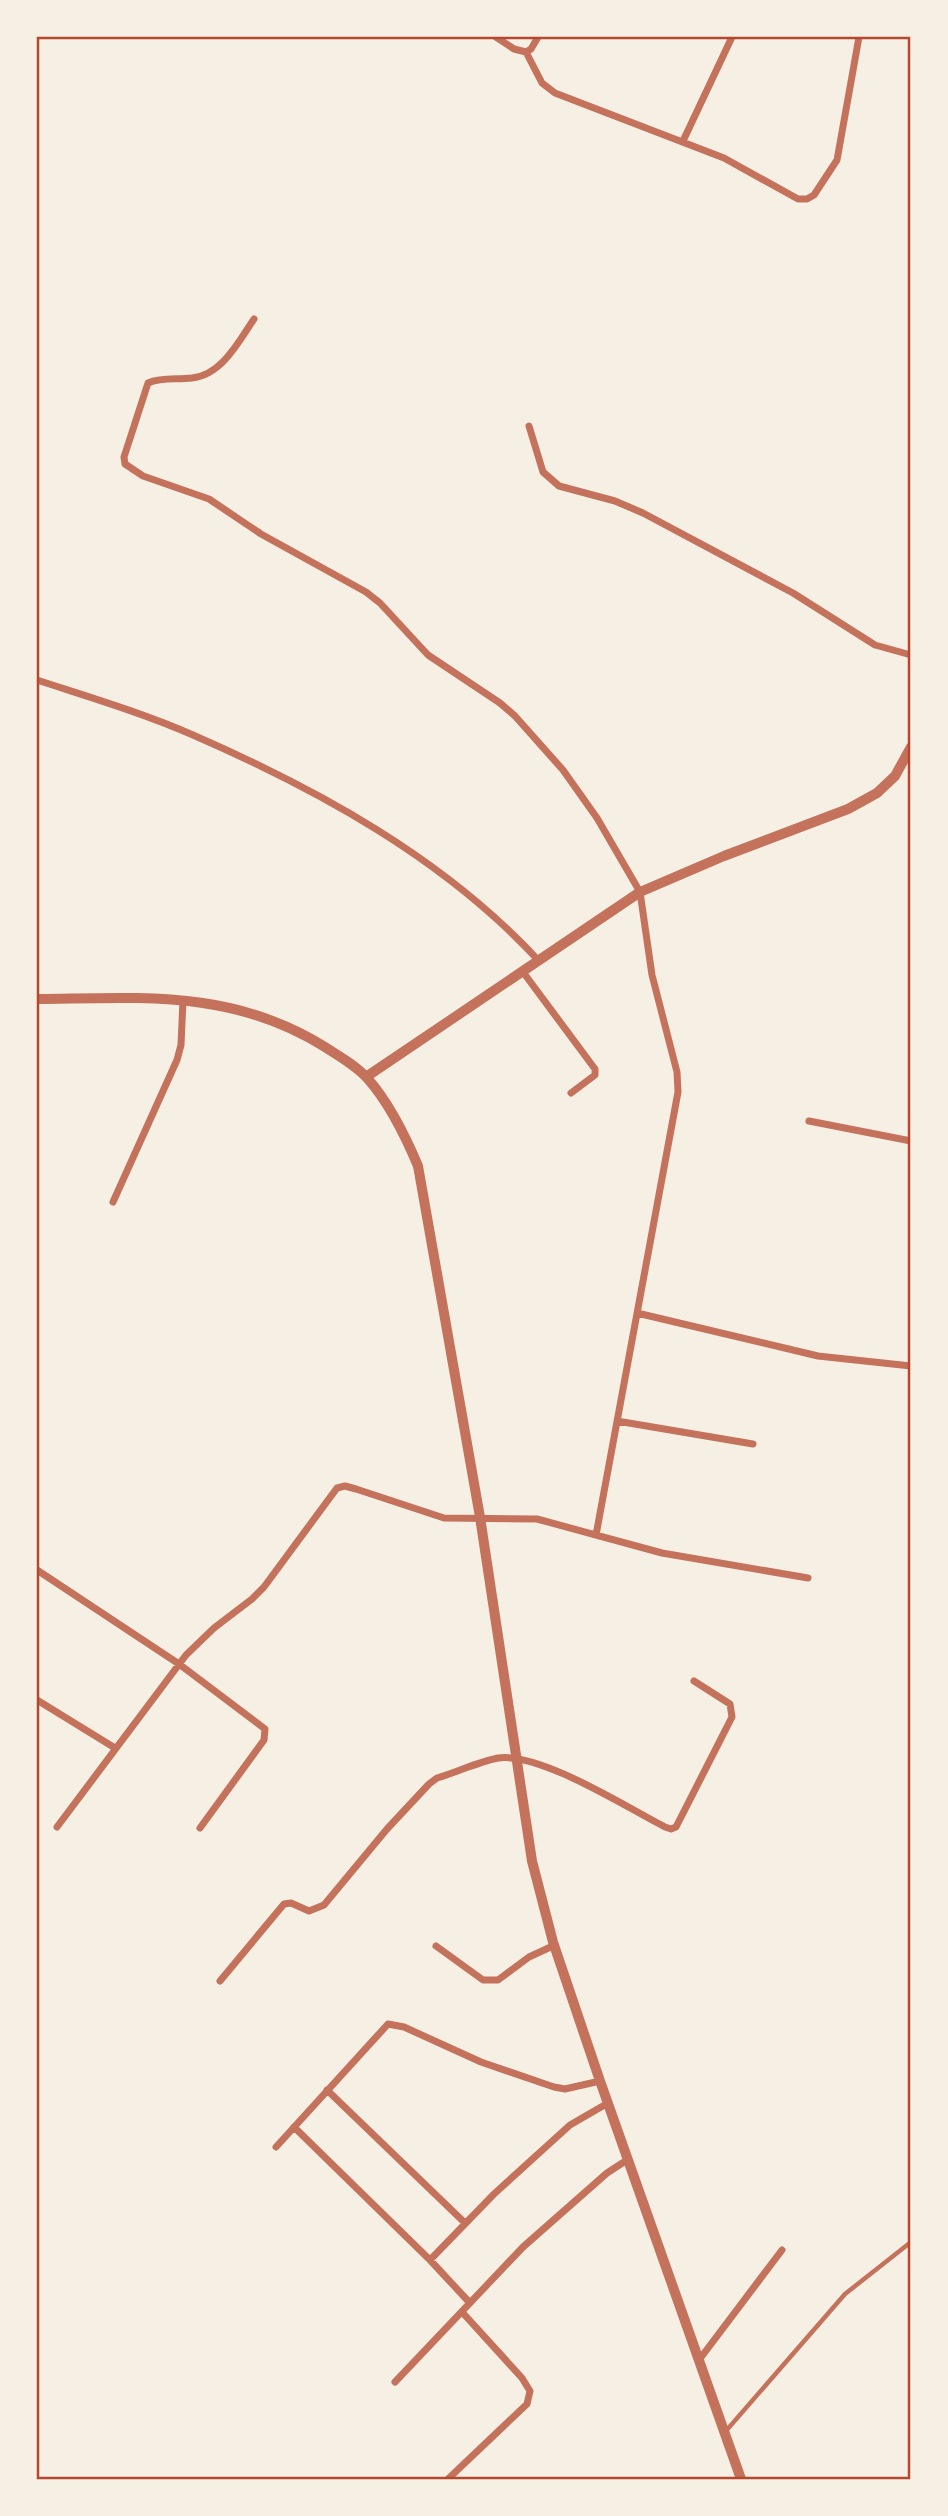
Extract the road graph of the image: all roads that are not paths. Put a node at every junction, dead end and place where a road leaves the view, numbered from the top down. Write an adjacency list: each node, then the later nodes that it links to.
1 (496, 37): 5 (street)
2 (538, 37): 5 (street)
3 (732, 37): 6 (street)
4 (859, 37): 6 (street)
5 (526, 52): 6 (street)
6 (683, 141)
7 (254, 319): 12 (street)
8 (529, 426): 9 (street)
9 (911, 655)
10 (37, 680): 13 (street)
11 (911, 747): 12 (street)
12 (640, 892): 13 (street); 22 (street)
13 (539, 961): 14 (street)
14 (523, 972): 17 (street); 18 (street)
15 (37, 999): 16 (street)
16 (183, 999): 17 (street); 21 (street)
17 (366, 1077): 26 (street)
18 (571, 1093)
19 (809, 1121): 20 (street)
20 (911, 1141)
21 (113, 1202)
22 (637, 1313): 23 (street); 24 (street)
23 (911, 1366)
24 (617, 1421): 25 (street); 27 (street)
25 (753, 1444)
26 (476, 1517): 27 (street); 30 (street); 34 (street)
27 (596, 1535): 29 (street)
28 (37, 1570): 30 (street)
29 (807, 1578)
30 (179, 1664): 33 (street); 36 (street)
31 (694, 1681): 34 (street)
32 (37, 1700): 33 (street)
33 (115, 1748): 35 (street)
34 (512, 1758): 37 (street); 39 (street)
35 (57, 1827)
36 (200, 1828)
37 (555, 1945): 38 (street); 40 (street)
38 (436, 1946)
39 (220, 1981)
40 (594, 2082): 41 (street); 42 (street)
41 (327, 2090): 43 (street); 46 (street)
42 (608, 2103): 45 (street); 46 (street)
43 (294, 2127): 44 (street); 49 (street)
44 (276, 2147)
45 (627, 2160): 50 (street); 52 (street)
46 (466, 2223): 49 (street)
47 (911, 2242): 54 (lane)
48 (782, 2250): 52 (street)
49 (430, 2260): 50 (street)
50 (470, 2303): 51 (street)
51 (462, 2312): 53 (street); 55 (street)
52 (699, 2360): 54 (street)
53 (395, 2382)
54 (725, 2432): 56 (street)
55 (449, 2479)
56 (741, 2479)

